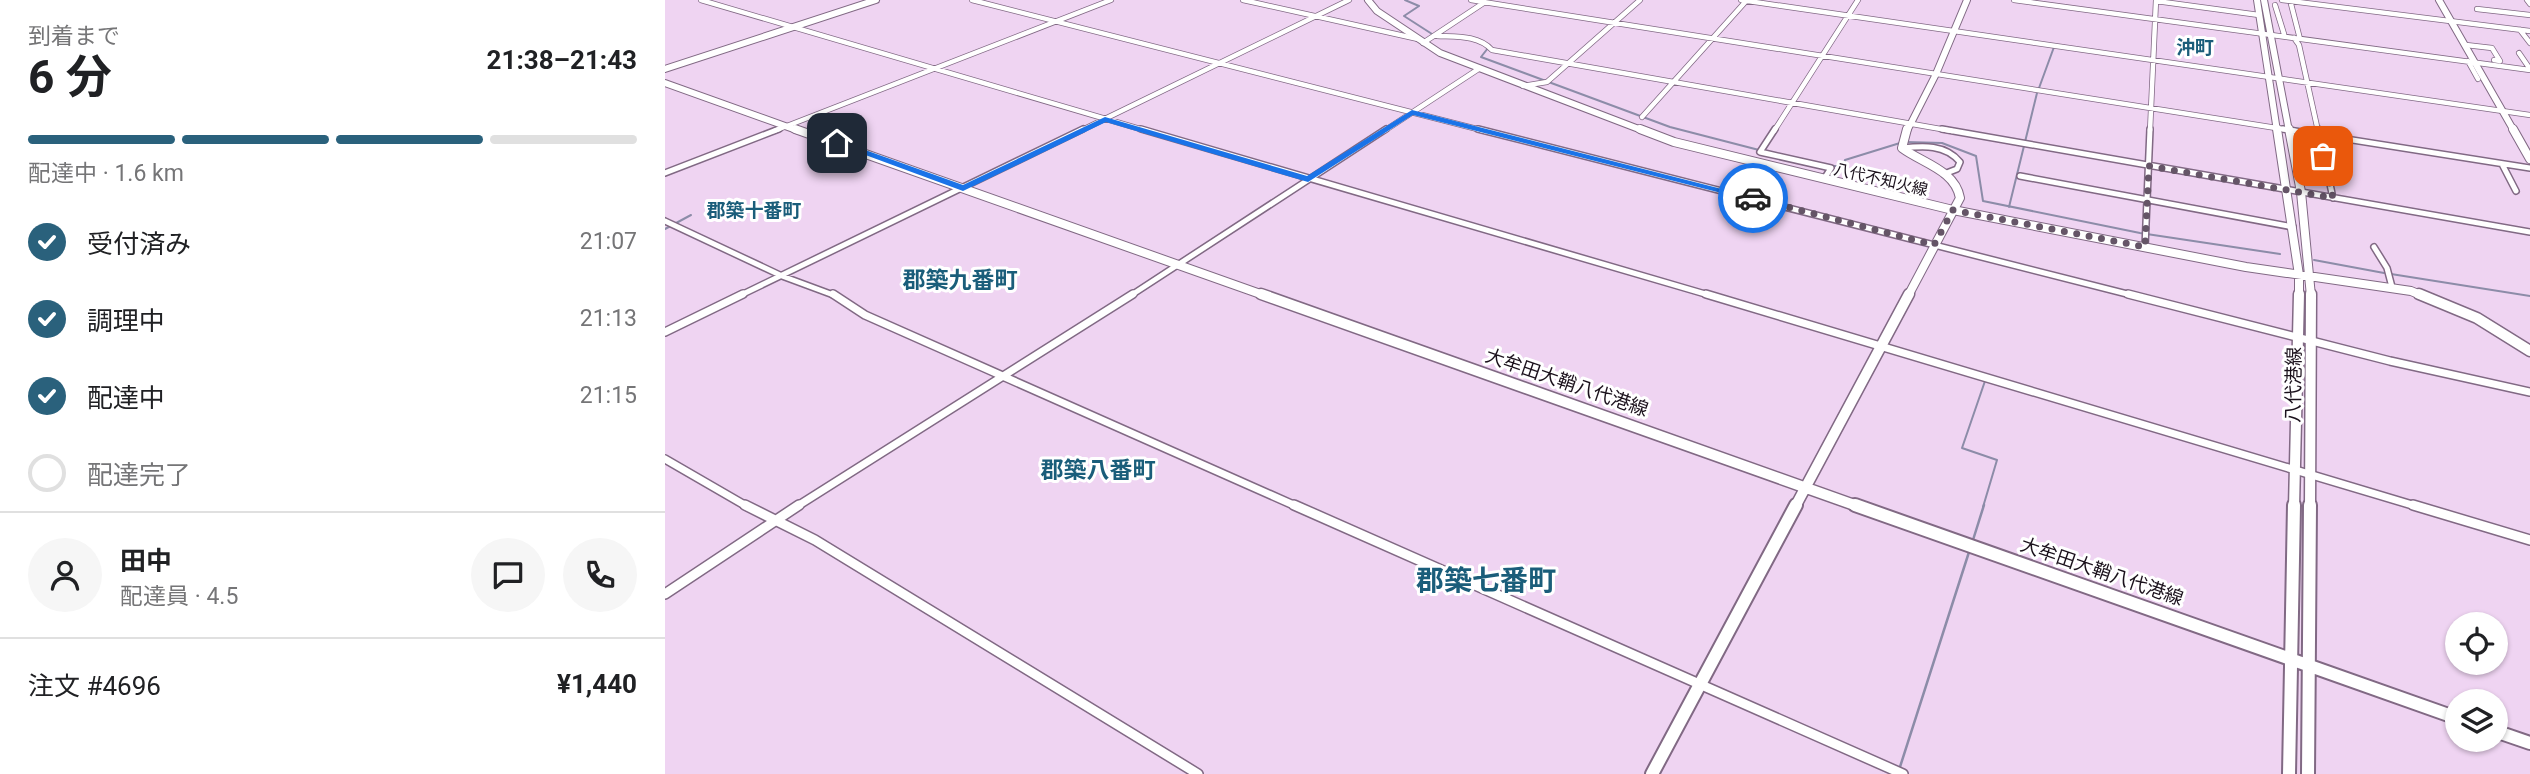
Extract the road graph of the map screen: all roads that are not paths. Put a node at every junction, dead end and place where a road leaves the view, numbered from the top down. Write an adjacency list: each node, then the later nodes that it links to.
1 (701, 0): 43 (street)
2 (876, 0): 43 (main road)
3 (972, 0): 33 (street)
4 (1111, 0): 33 (street)
5 (1243, 0): 27 (street)
6 (1349, 0): 27 (street)
7 (1368, 0): 53 (main road, 八代不知火線)
8 (1471, 0): 19 (street)
9 (1640, 0): 36 (street)
10 (1741, 0): 11 (street)
11 (1747, 0): 28 (street); 51 (street)
12 (1858, 0): 28 (street)
13 (1967, 0): 46 (main road)
14 (2014, 0): 32 (street)
15 (2257, 0): 26 (main road, 八代港線)
16 (2264, 0): 48 (main road, 八代港線)
17 (2282, 0): 21 (street)
18 (2439, 0): 35 (main road)
19 (1487, 1): 36 (street); 50 (street)
20 (2156, 1): 26 (street); 32 (street)
21 (2290, 1): 23 (street); 24 (street)
22 (2477, 9): 29 (street)
23 (2293, 10): 37 (street); 41 (street)
24 (2387, 13): 30 (street); 34 (street)
25 (2493, 13): 44 (street)
26 (2259, 15): 48 (main road, 八代港線)
27 (1315, 16): 53 (street); 60 (street)
28 (1849, 16): 46 (street); 57 (street)
29 (2527, 16): 42 (street)
30 (2422, 17): 35 (street); 39 (street)
31 (2473, 18): 40 (street)
32 (2155, 19): 48 (street); 58 (street)
33 (1057, 21): 60 (street); 62 (street)
34 (2392, 21)
35 (2452, 21): 40 (street); 55 (main road)
36 (1615, 22): 51 (street); 61 (street)
37 (2281, 23): 41 (street); 49 (street)
38 (2513, 23): 45 (street)
39 (2425, 24)
40 (2477, 24): 44 (street)
41 (2297, 25): 52 (street)
42 (2530, 25)
43 (793, 27): 62 (street); 64 (main road)
44 (2502, 27): 45 (street)
45 (2519, 29): 47 (street); 54 (street)
46 (1953, 31): 58 (street); 66 (main road)
47 (2530, 31)
48 (2267, 34): 52 (street); 67 (main road, 八代港線)
49 (2284, 34)
50 (1437, 36): 53 (street); 61 (street)
51 (1714, 38): 57 (street); 69 (street)
52 (2297, 38): 59 (street); 70 (street)
53 (1421, 41): 63 (main road, 八代不知火線)
54 (2530, 43)
55 (2466, 45): 59 (main road); 59 (street)
56 (2519, 53): 65 (street)
57 (1822, 56): 66 (street); 73 (street)
58 (2153, 60): 67 (street); 74 (street)
59 (2474, 61): 65 (street); 68 (street); 75 (main road)
60 (1220, 63): 76 (street); 79 (street)
61 (1568, 64): 69 (street); 72 (street)
62 (934, 68): 79 (street); 81 (street)
63 (1480, 68): 72 (main road, 八代不知火線); 76 (street)
64 (665, 69)
65 (2530, 69)
66 (1936, 74): 74 (street); 80 (main road)
67 (2274, 78): 70 (street); 82 (main road, 八代港線)
68 (2478, 79)
69 (1673, 82): 73 (street); 78 (street)
70 (2306, 82): 75 (street); 83 (street)
71 (665, 83): 81 (main road, 大牟田大鞘八代港線)
72 (1523, 86): 93 (main road, 八代不知火線)
73 (1791, 104): 80 (street); 93 (street)
74 (2153, 109): 82 (street); 87 (street)
75 (2503, 111): 77 (street); 85 (main road)
76 (1412, 112): 92 (street); 104 (street)
77 (2530, 115)
78 (1642, 117)
79 (1105, 119): 92 (street); 94 (street)
80 (1909, 122): 84 (main road); 87 (street)
81 (786, 125): 89 (street); 94 (main road, 大牟田大鞘八代港線)
82 (2283, 129): 83 (street); 95 (main road, 八代港線); 97 (main road, 八代港線)
83 (2319, 135): 86 (street); 98 (street)
84 (1903, 146): 90 (main road); 90 (street)
85 (2530, 159)
86 (2502, 164): 88 (street); 96 (street)
87 (2149, 166): 95 (street); 99 (street)
88 (2530, 168)
89 (665, 173)
90 (1944, 174): 100 (main road)
91 (2020, 176): 99 (street)
92 (1308, 179): 107 (street); 115 (street)
93 (1824, 179): 100 (main road, 八代不知火線)
94 (963, 188): 107 (main road, 大牟田大鞘八代港線); 109 (street)
95 (2285, 189): 97 (street); 102 (main road, 八代港線)
96 (2516, 191)
97 (2301, 192): 98 (street); 110 (main road, 八代港線)
98 (2333, 198): 103 (street)
99 (2149, 200): 102 (street); 105 (street)
100 (1953, 210): 104 (main road); 105 (main road, 八代不知火線)
101 (665, 221): 109 (street)
102 (2293, 227): 108 (main road, 八代港線)
103 (2530, 232)
104 (1934, 245): 113 (street); 115 (main road)
105 (2145, 247): 108 (main road, 八代不知火線)
106 (2374, 247): 111 (street)
107 (1178, 264): 117 (street); 122 (main road, 大牟田大鞘八代港線)
108 (2299, 275): 110 (main road, 八代不知火線); 113 (main road, 八代港線)
109 (782, 276): 112 (street); 117 (street)
110 (2311, 277): 111 (main road, 八代不知火線); 114 (main road, 八代港線)
111 (2392, 287): 116 (main road, 八代不知火線)
112 (665, 332)
113 (2297, 336): 114 (street); 120 (main road, 八代港線)
114 (2311, 339): 118 (street); 121 (main road, 八代港線)
115 (1880, 345): 120 (street); 122 (main road)
116 (2530, 351)
117 (1007, 376): 123 (street); 128 (street)
118 (2530, 392)
119 (665, 459): 123 (street)
120 (2295, 470): 121 (street); 126 (main road, 八代港線)
121 (2310, 475): 124 (street); 127 (main road, 八代港線)
122 (1805, 487): 126 (main road, 大牟田大鞘八代港線); 128 (main road)
123 (772, 522): 125 (street); 132 (street)
124 (2530, 540)
125 (665, 594)
126 (2292, 659): 127 (main road, 大牟田大鞘八代港線); 135 (main road, 八代港線)
127 (2308, 665): 129 (main road, 大牟田大鞘八代港線); 136 (main road, 八代港線)
128 (1700, 684): 133 (main road); 134 (street)
129 (2445, 714)
130 (2508, 735): 131 (main road)
131 (2530, 743)
132 (1198, 774)
133 (1652, 774)
134 (1903, 774)
135 (2290, 774)
136 (2308, 774)

